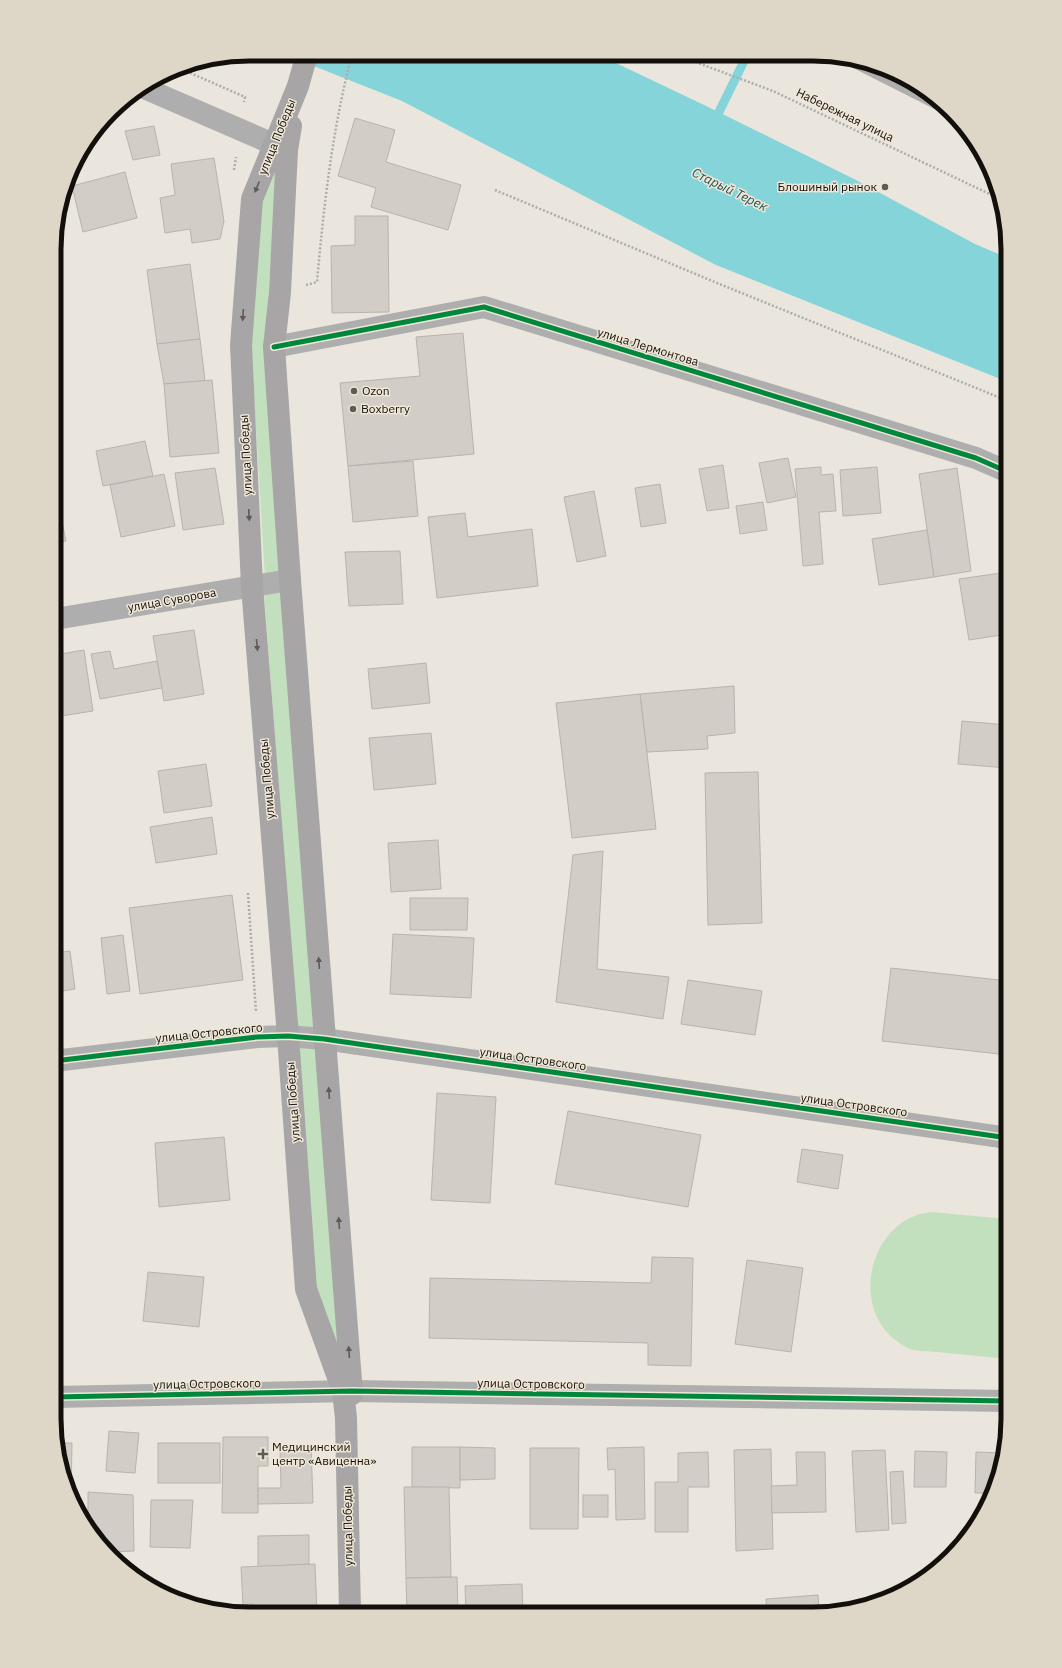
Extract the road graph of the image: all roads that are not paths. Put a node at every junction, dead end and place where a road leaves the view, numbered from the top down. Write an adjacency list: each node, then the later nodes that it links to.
1 (305, 61): 5 (main road, улица Победы)
2 (891, 78): 3 (lane)
3 (902, 83)
4 (149, 90): 5 (street)
5 (280, 147): 6 (main road, улица Победы); 9 (main road, улица Победы, one-way to 9)
6 (274, 348): 7 (street, улица Лермонтова); 8 (main road, улица Победы)
7 (1001, 469)
8 (290, 580): 9 (street, улица Суворова); 12 (main road, улица Победы, one-way to 8)
9 (252, 586): 10 (street, улица Суворова); 11 (main road, улица Победы, one-way to 11)
10 (61, 618)
11 (288, 1036): 12 (street, улица Островского); 13 (street, улица Островского); 15 (main road, улица Победы)
12 (324, 1039): 14 (street, улица Островского); 15 (main road, улица Победы, one-way to 12)
13 (61, 1059)
14 (1001, 1137)
15 (348, 1391): 16 (street, улица Островского); 17 (street, улица Островского); 18 (main road, улица Победы); 19 (main road, улица Победы)
16 (61, 1397)
17 (1001, 1401)
18 (350, 1607)
19 (357, 1607)

